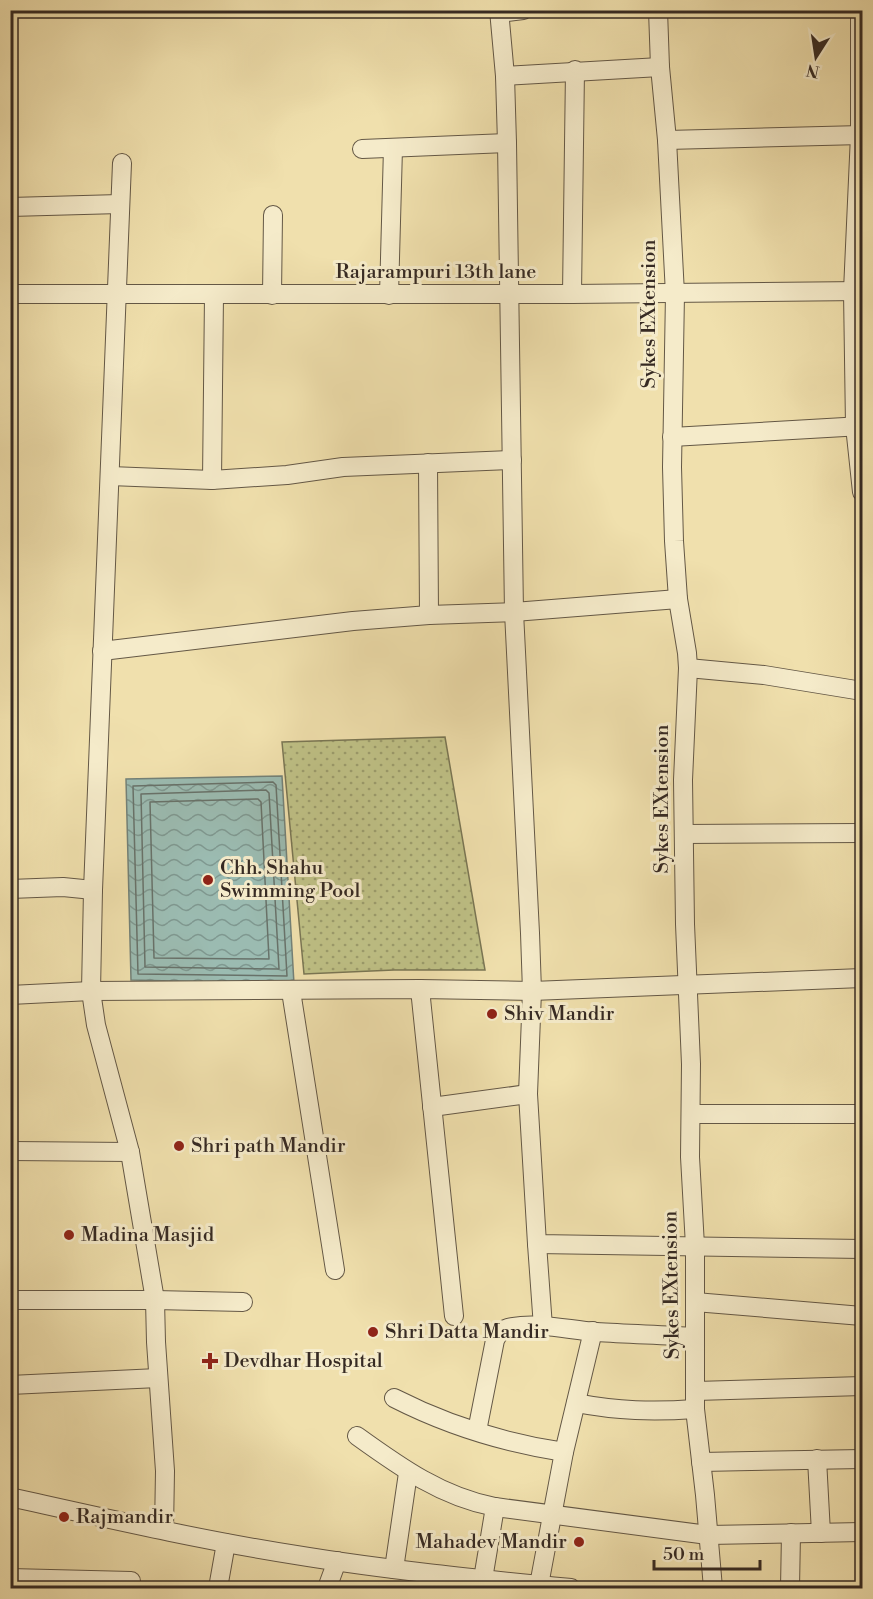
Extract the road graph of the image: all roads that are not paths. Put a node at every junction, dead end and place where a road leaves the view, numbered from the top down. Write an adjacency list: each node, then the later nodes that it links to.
1 (523, 10): 4 (street)
2 (658, 10): 5 (street, Sykes EXtension)
3 (860, 10): 8 (street)
4 (499, 12): 7 (street)
5 (660, 66): 6 (street); 9 (street, Sykes EXtension)
6 (575, 70): 7 (street); 21 (street)
7 (505, 76): 10 (street)
8 (861, 135): 9 (street); 17 (street)
9 (668, 140): 22 (street, Sykes EXtension)
10 (507, 143): 11 (street); 20 (street)
11 (393, 148): 12 (street); 25 (street)
12 (362, 149)
13 (122, 163): 14 (street)
14 (120, 204): 15 (street); 18 (street)
15 (10, 207)
16 (273, 215): 24 (street)
17 (858, 291): 22 (street, Rajarampuri 13th lane); 26 (street)
18 (117, 292): 19 (street, Rajarampuri 13th lane); 23 (street, Rajarampuri 13th lane); 30 (street)
19 (10, 294)
20 (509, 294): 21 (street, Rajarampuri 13th lane); 25 (street, Rajarampuri 13th lane); 28 (street)
21 (572, 294): 22 (street, Rajarampuri 13th lane)
22 (675, 294): 27 (street, Sykes EXtension)
23 (214, 295): 24 (street, Rajarampuri 13th lane); 31 (street)
24 (272, 295): 25 (street, Rajarampuri 13th lane)
25 (388, 295)
26 (859, 426): 27 (street); 32 (street)
27 (672, 437): 33 (street, Sykes EXtension)
28 (512, 460): 29 (street); 34 (street)
29 (428, 463): 31 (street); 35 (street)
30 (111, 476): 31 (street); 36 (street)
31 (212, 480)
32 (862, 492)
33 (678, 599): 34 (street); 37 (street, Sykes EXtension)
34 (513, 612): 35 (street); 48 (street)
35 (429, 615): 36 (street)
36 (102, 651): 42 (street)
37 (688, 668): 38 (street); 40 (street, Sykes EXtension)
38 (862, 691)
39 (862, 833): 40 (street)
40 (684, 834): 44 (street, Sykes EXtension)
41 (10, 889): 42 (street)
42 (93, 890): 46 (street)
43 (862, 978): 44 (street)
44 (688, 985): 48 (street); 52 (street, Sykes EXtension)
45 (420, 989): 47 (street); 48 (street); 51 (street)
46 (91, 991): 47 (street); 49 (street); 55 (street)
47 (291, 991): 59 (street)
48 (532, 991): 50 (street)
49 (10, 995)
50 (528, 1094): 51 (street); 56 (street)
51 (432, 1107): 64 (street)
52 (691, 1114): 53 (street); 57 (street, Sykes EXtension)
53 (862, 1114)
54 (10, 1151): 55 (street)
55 (130, 1152): 60 (street)
56 (537, 1244): 57 (street); 66 (street)
57 (695, 1246): 58 (street); 63 (street, Sykes EXtension)
58 (862, 1249)
59 (335, 1270)
60 (155, 1299): 61 (street); 62 (street); 69 (street)
61 (10, 1300)
62 (243, 1302)
63 (695, 1302): 65 (street); 68 (street, Sykes EXtension)
64 (454, 1316)
65 (862, 1316)
66 (543, 1327): 67 (street); 75 (street)
67 (594, 1331): 68 (street); 74 (street)
68 (695, 1337): 73 (street, Sykes EXtension)
69 (158, 1378): 70 (street); 85 (street)
70 (10, 1385)
71 (862, 1386): 73 (street)
72 (394, 1398): 75 (street)
73 (695, 1400): 74 (street); 80 (street, Sykes EXtension)
74 (576, 1403): 77 (street)
75 (477, 1431): 77 (street)
76 (357, 1436): 81 (street)
77 (564, 1452): 84 (street)
78 (862, 1459): 79 (street)
79 (817, 1460): 80 (street); 88 (street)
80 (701, 1462): 89 (street, Sykes EXtension)
81 (408, 1473): 83 (street); 92 (street)
82 (10, 1497): 85 (street)
83 (495, 1507): 84 (street); 94 (street)
84 (552, 1514): 89 (street); 99 (street)
85 (164, 1530): 90 (street)
86 (862, 1532): 88 (street)
87 (790, 1533): 88 (street); 89 (street); 104 (street)
88 (820, 1533)
89 (708, 1534): 103 (street, Sykes EXtension)
90 (226, 1543): 91 (street); 100 (street)
91 (337, 1561): 92 (street); 101 (street)
92 (394, 1569): 96 (street)
93 (10, 1578): 97 (street)
94 (483, 1579): 96 (street); 98 (street)
95 (131, 1581): 97 (street)
96 (428, 1581)
97 (30, 1584)
98 (511, 1585): 99 (street)
99 (539, 1585): 102 (street)
100 (218, 1588)
101 (327, 1588)
102 (571, 1588)
103 (713, 1588)
104 (790, 1588)

